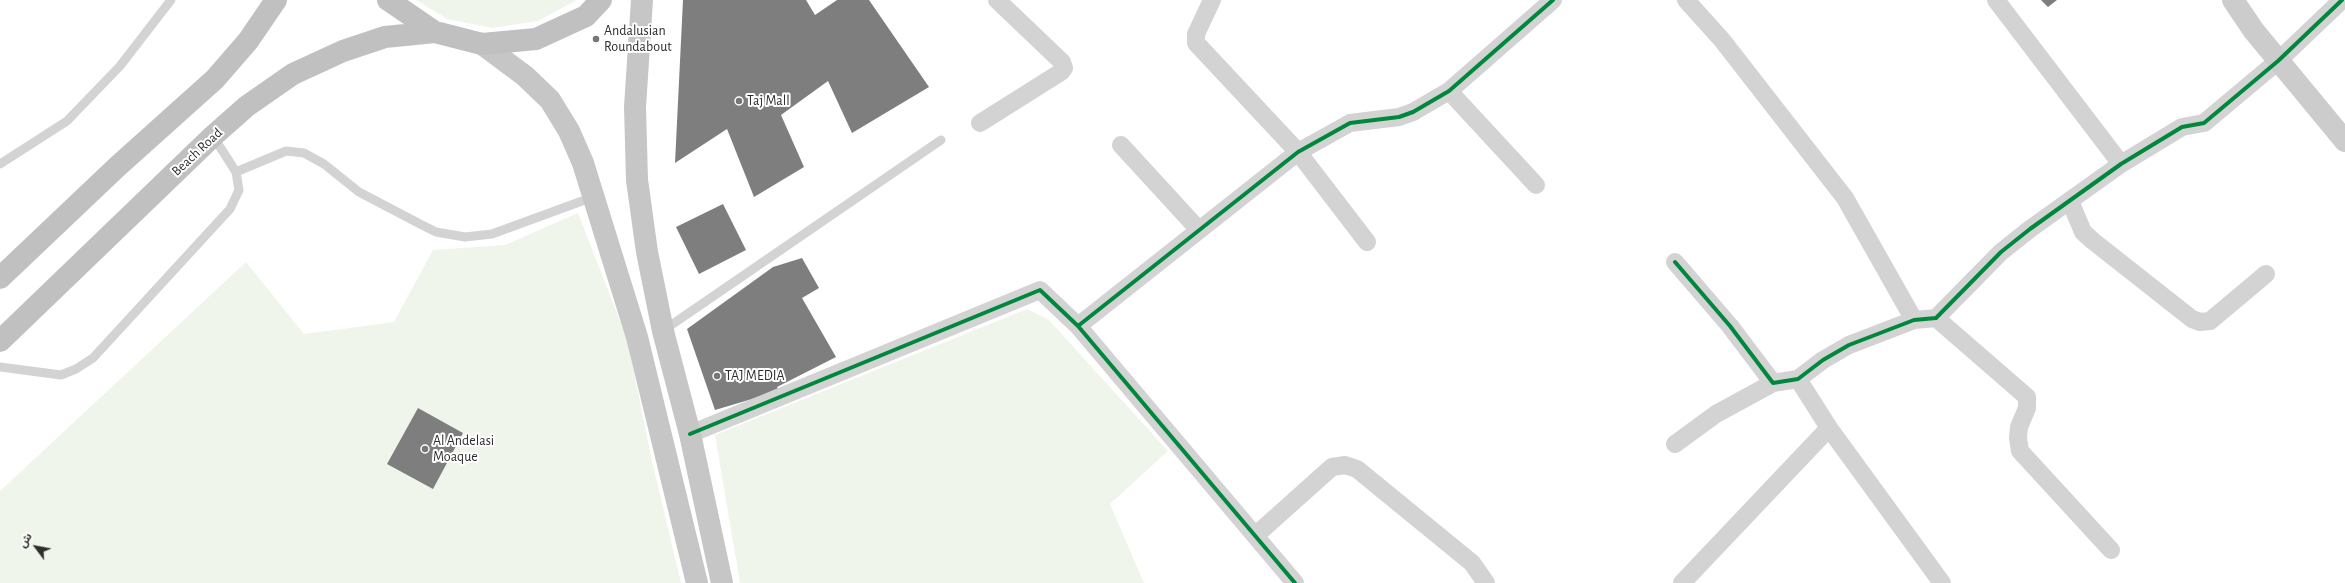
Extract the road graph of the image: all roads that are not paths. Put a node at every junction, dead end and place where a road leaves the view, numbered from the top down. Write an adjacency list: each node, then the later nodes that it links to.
1 (171, 0): 23 (lane)
2 (276, 0): 32 (highway)
3 (388, 0): 13 (highway)
4 (601, 0): 14 (highway)
5 (642, 0): 37 (main road)
6 (997, 0): 17 (street)
7 (1212, 0): 22 (street)
8 (1553, 0): 16 (street)
9 (1686, 0): 35 (street)
10 (1996, 0): 24 (street)
11 (2233, 0): 15 (street)
12 (2342, 0): 15 (street)
13 (435, 32): 14 (highway); 18 (highway, Beach Road)
14 (482, 44): 27 (main road)
15 (2278, 61): 20 (street); 24 (street)
16 (1449, 91): 22 (street); 26 (street)
17 (980, 123)
18 (213, 136): 25 (lane); 38 (highway, Beach Road)
19 (941, 140): 37 (lane)
20 (2345, 141)
21 (1121, 145): 29 (street)
22 (1298, 152): 29 (street); 30 (street)
23 (0, 164)
24 (2121, 164): 28 (street)
25 (236, 172): 27 (lane); 39 (lane)
26 (1536, 185)
27 (595, 196): 47 (main road)
28 (2070, 201): 33 (street); 34 (street)
29 (1199, 230): 36 (street)
30 (1367, 242)
31 (1674, 262): 41 (street)
32 (4, 268)
33 (2266, 274)
34 (1936, 318): 35 (street); 46 (street)
35 (1914, 320): 40 (street)
36 (1078, 326): 43 (street); 45 (street)
37 (663, 330): 43 (main road)
38 (0, 341)
39 (0, 367)
40 (1798, 379): 41 (street); 42 (street)
41 (1773, 383): 44 (street)
42 (1829, 428): 51 (street); 52 (street)
43 (690, 434): 48 (main road)
44 (1675, 444)
45 (1256, 535): 49 (street); 50 (street)
46 (2112, 550)
47 (697, 583)
48 (722, 583)
49 (1295, 583)
50 (1486, 583)
51 (1682, 583)
52 (1942, 583)

